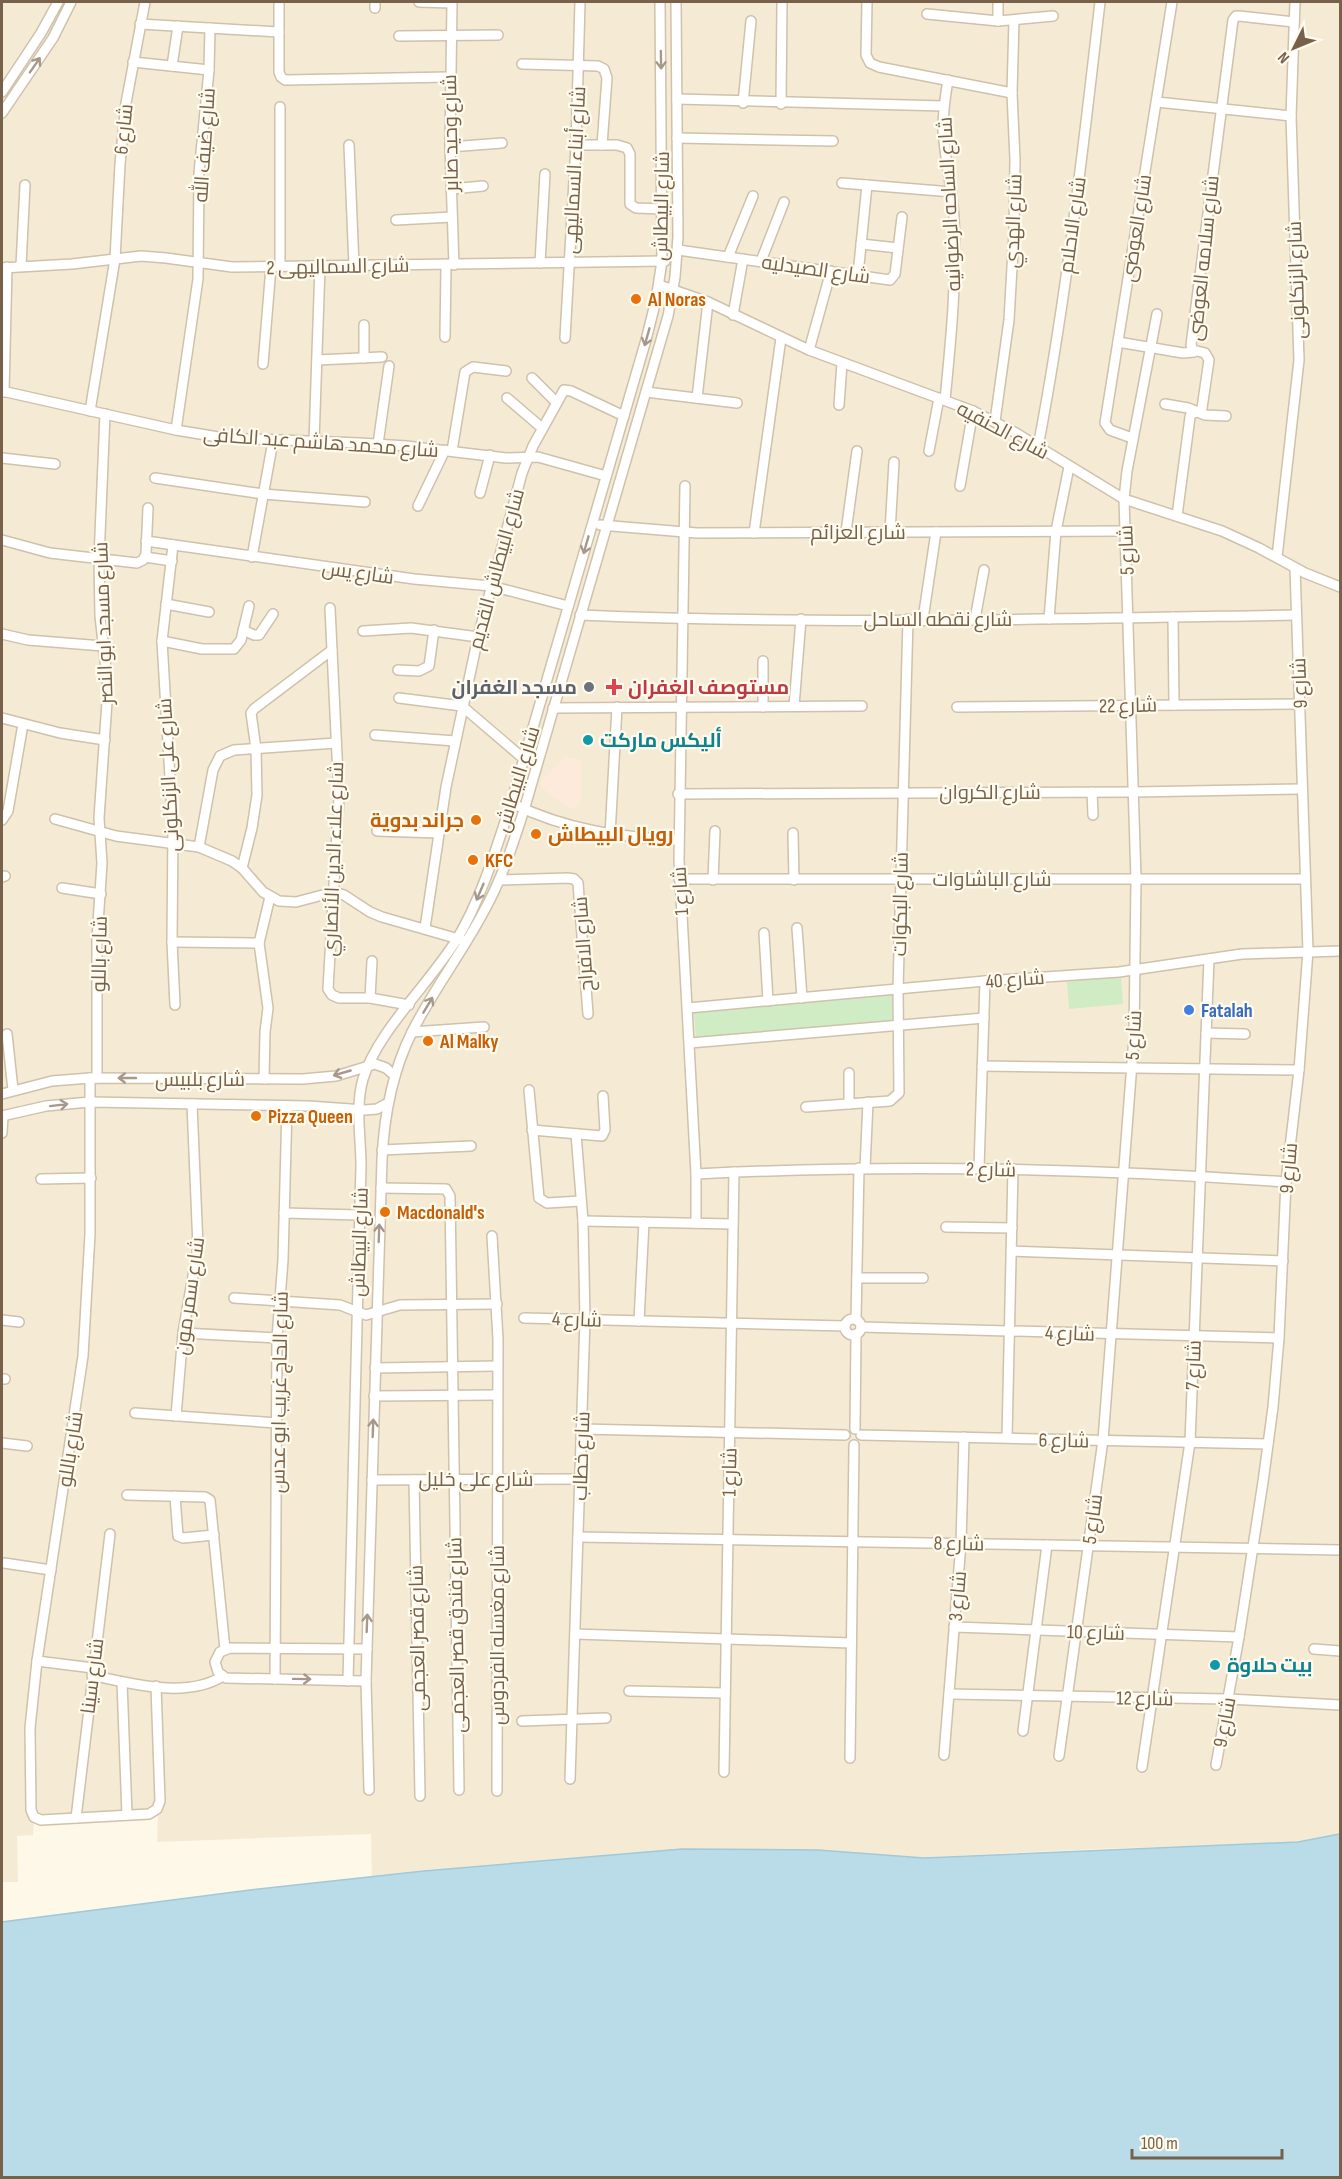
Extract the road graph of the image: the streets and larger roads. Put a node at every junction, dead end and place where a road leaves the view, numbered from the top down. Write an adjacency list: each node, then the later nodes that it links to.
1 (58, 2): 38 (street)
2 (71, 2): 47 (street, one-way to 2)
3 (145, 2): 22 (street, شارع 6)
4 (279, 2): 25 (street)
5 (419, 2): 6 (street)
6 (452, 2): 26 (street, شارع وحيد صابر)
7 (580, 2): 31 (street, شارع أبناء السماليهى)
8 (660, 2): 36 (street, شارع البيطاش, one-way to 36)
9 (676, 2): 37 (street, شارع البيطاش)
10 (782, 2): 43 (street)
11 (867, 2): 35 (street)
12 (998, 2): 20 (street)
13 (1100, 2): 132 (street, شارع الاحلام)
14 (1172, 2): 41 (street, شارع العوضى)
15 (1295, 2): 21 (street, شارع الزنكلونى)
16 (927, 14): 20 (street)
17 (1053, 16): 18 (street)
18 (1014, 20): 20 (street); 39 (street, شارع الهدي)
19 (751, 21): 42 (street)
20 (998, 21)
21 (1294, 21): 46 (street, شارع سلامه العوضى); 48 (street, شارع الزنكلونى)
22 (140, 24): 23 (street); 29 (street, شارع 6)
23 (178, 26): 24 (street); 32 (street)
24 (210, 28): 25 (street); 33 (street, شارع ضيف الله)
25 (279, 32): 34 (street)
26 (450, 35): 27 (street); 28 (street); 34 (street, شارع وحيد صابر)
27 (498, 35)
28 (399, 36)
29 (133, 62): 32 (street); 73 (street, شارع 6)
30 (522, 64): 31 (street)
31 (579, 65): 53 (street, شارع أبناء السماليهى); 54 (street)
32 (172, 66): 33 (street)
33 (209, 70): 79 (street, شارع ضيف الله)
34 (449, 77): 55 (street, شارع وحيد صابر)
35 (948, 80): 39 (street); 44 (street, شارع الساحه الرضوانيه)
36 (661, 87): 37 (street); 65 (street, شارع البيطاش)
37 (677, 87): 40 (street, شارع البيطاش)
38 (2, 92)
39 (1012, 93): 125 (street, شارع الهدي)
40 (677, 99): 42 (street); 49 (street, شارع البيطاش)
41 (1157, 102): 46 (street); 98 (street, شارع العوضى)
42 (743, 103): 43 (street)
43 (781, 104): 44 (street)
44 (944, 106): 62 (street, شارع الساحه الرضوانيه)
45 (280, 107): 86 (street)
46 (1220, 109): 48 (street); 101 (street, شارع سلامه العوضى)
47 (2, 113)
48 (1291, 116): 167 (street, شارع الزنكلونى)
49 (677, 138): 50 (street); 71 (street, شارع البيطاش)
50 (833, 141)
51 (502, 143): 55 (street)
52 (349, 145): 84 (street)
53 (576, 145): 54 (street); 78 (street, شارع أبناء السماليهى)
54 (602, 145): 65 (street)
55 (450, 147): 61 (street, شارع وحيد صابر)
56 (545, 174): 80 (street)
57 (842, 183): 59 (street)
58 (25, 185): 82 (street)
59 (867, 185): 62 (street); 69 (street)
60 (483, 186): 61 (street)
61 (451, 189): 66 (street, شارع وحيد صابر)
62 (952, 192): 114 (street, شارع الساحه الرضوانيه)
63 (753, 196): 72 (street)
64 (784, 202): 77 (street)
65 (663, 209): 75 (street, شارع البيطاش)
66 (452, 217): 68 (street); 81 (street, شارع وحيد صابر)
67 (902, 217): 70 (street, شارع الصيدليه)
68 (396, 220)
69 (861, 244): 70 (street); 88 (street)
70 (898, 248): 88 (street, شارع الصيدليه)
71 (678, 250): 72 (street, شارع الصيدليه); 76 (street, شارع البيطاش)
72 (728, 257): 74 (street, شارع الصيدليه)
73 (115, 258): 79 (street, شارع السماليهى 2); 82 (street, شارع السماليهى 2); 119 (street, شارع 6)
74 (743, 259): 77 (street, شارع الصيدليه); 93 (street)
75 (662, 261): 76 (street, شارع السماليهى 2); 78 (street, شارع السماليهى 2); 89 (street, شارع البيطاش)
76 (677, 261): 90 (street, شارع البيطاش)
77 (761, 261): 87 (street, شارع الصيدليه)
78 (570, 262): 80 (street, شارع السماليهى 2); 96 (street, شارع أبناء السماليهى)
79 (199, 263): 86 (street, شارع السماليهى 2); 127 (street, شارع ضيف الله)
80 (540, 263): 81 (street, شارع السماليهى 2)
81 (450, 265): 84 (street, شارع السماليهى 2); 95 (street, شارع وحيد صابر)
82 (21, 266): 85 (street, شارع السماليهى 2)
83 (320, 266): 84 (street, شارع السماليهى 2); 86 (street, شارع السماليهى 2); 104 (street)
84 (354, 266)
85 (4, 267): 110 (street)
86 (276, 267): 106 (street)
87 (831, 271): 88 (street, شارع الصيدليه); 100 (street)
88 (858, 275)
89 (659, 285): 90 (street, شارع الحنفيه); 123 (street, شارع البيطاش, one-way to 123)
90 (674, 289): 91 (street, شارع الحنفيه); 111 (street, شارع البيطاش)
91 (708, 302): 93 (street, شارع الحنفيه); 113 (street)
92 (1157, 314): 99 (street, شارع 5)
93 (733, 315): 97 (street, شارع الحنفيه)
94 (364, 325): 103 (street)
95 (445, 337)
96 (565, 338)
97 (781, 338): 100 (street, شارع الحنفيه); 161 (street)
98 (1118, 342): 99 (street); 128 (street, شارع العوضى)
99 (1150, 348): 101 (street); 128 (street, شارع 5)
100 (809, 350): 105 (street, شارع الحنفيه)
101 (1194, 351): 121 (street, شارع سلامه العوضى)
102 (382, 357): 103 (street)
103 (364, 358): 104 (street)
104 (317, 360): 130 (street)
105 (842, 363): 114 (street, شارع الحنفيه); 118 (street)
106 (263, 364)
107 (389, 366): 131 (street)
108 (506, 371): 133 (street)
109 (532, 378): 115 (street)
110 (3, 392): 119 (street, شارع محمد هاشم عبد الكافى)
111 (646, 392): 113 (street); 154 (street, شارع البيطاش)
112 (507, 398): 126 (street)
113 (697, 398): 116 (street)
114 (942, 399): 120 (street, شارع الحنفيه); 135 (street, شارع الساحه الرضوانيه)
115 (556, 402): 123 (street); 126 (street, شارع البيطاش القديم)
116 (737, 403)
117 (1165, 404): 121 (street)
118 (838, 405)
119 (90, 411): 122 (street, شارع محمد هاشم عبد الكافى)
120 (973, 411): 125 (street, شارع الحنفيه); 145 (street)
121 (1195, 412): 124 (street); 152 (street, شارع سلامه العوضى)
122 (105, 414): 127 (street, شارع محمد هاشم عبد الكافى); 168 (street, شارع مسجد ابو النصر)
123 (624, 416): 142 (street, شارع البيطاش)
124 (1226, 416)
125 (995, 421): 132 (street, شارع الحنفيه)
126 (542, 428): 137 (street, شارع البيطاش القديم)
127 (176, 430): 129 (street, شارع محمد هاشم عبد الكافى)
128 (1132, 438): 148 (street, شارع 5)
129 (273, 441): 130 (street, شارع محمد هاشم عبد الكافى); 147 (street)
130 (314, 441): 131 (street, شارع محمد هاشم عبد الكافى)
131 (378, 444): 133 (street, شارع محمد هاشم عبد الكافى)
132 (1038, 447): 141 (street, شارع الحنفيه)
133 (449, 450): 136 (street, شارع محمد هاشم عبد الكافى); 150 (street)
134 (857, 451): 157 (street)
135 (929, 451)
136 (490, 455): 137 (street, شارع محمد هاشم عبد الكافى); 146 (street)
137 (528, 457): 142 (street, شارع محمد هاشم عبد الكافى); 172 (street, شارع البيطاش القديم)
138 (2, 458): 140 (street)
139 (894, 462): 158 (street)
140 (55, 464)
141 (1069, 467): 148 (street, شارع الحنفيه); 155 (street)
142 (606, 476): 153 (street, شارع البيطاش)
143 (154, 478): 147 (street)
144 (685, 486): 160 (street, شارع 1)
145 (960, 486)
146 (480, 493)
147 (263, 494): 149 (street); 166 (street)
148 (1125, 499): 152 (street, شارع الحنفيه); 156 (street, شارع 5)
149 (365, 502)
150 (418, 506)
151 (148, 508): 163 (street)
152 (1177, 516): 167 (street, شارع الحنفيه)
153 (592, 524): 154 (street, شارع العزائم); 176 (street, شارع البيطاش, one-way to 176)
154 (606, 526): 160 (street, شارع العزائم); 180 (street, شارع البيطاش)
155 (1056, 531): 156 (street, شارع العزائم); 159 (street, شارع العزائم); 189 (street)
156 (1125, 531): 183 (street, شارع 5)
157 (846, 532): 158 (street, شارع العزائم); 161 (street, شارع العزائم)
158 (890, 532): 159 (street, شارع العزائم)
159 (936, 532): 187 (street)
160 (684, 533): 161 (street, شارع العزائم); 184 (street, شارع 1)
161 (754, 533)
162 (2, 540): 168 (street)
163 (146, 541): 164 (street, شارع يس); 165 (street)
164 (173, 545): 166 (street, شارع يس); 169 (street, شارع على الزنكلونى)
165 (145, 557): 168 (street); 169 (street)
166 (252, 557): 172 (street, شارع يس)
167 (1277, 557): 170 (street, شارع الحنفيه)
168 (99, 558): 196 (street, شارع مسجد ابو النصر)
169 (172, 561): 174 (street, شارع على الزنكلونى)
170 (1295, 568): 173 (street, شارع الحنفيه); 181 (street, شارع 9)
171 (984, 570): 188 (street)
172 (491, 586): 176 (street, شارع يس); 194 (street, شارع البيطاش القديم)
173 (1341, 587)
174 (166, 604): 178 (street); 195 (street, شارع على الزنكلونى)
175 (249, 606): 190 (street)
176 (568, 606): 219 (street, شارع البيطاش)
177 (330, 608): 197 (street, شارع علاء الدين الأنصاري)
178 (209, 612)
179 (273, 614): 190 (street)
180 (580, 615): 184 (street, شارع نقطه الساحل); 211 (street, شارع البيطاش)
181 (1296, 615): 182 (street, شارع نقطه الساحل); 201 (street, شارع 9)
182 (1173, 617): 183 (street, شارع نقطه الساحل); 203 (street)
183 (1129, 618): 189 (street, شارع نقطه الساحل); 202 (street, شارع 5)
184 (682, 619): 185 (street, شارع نقطه الساحل); 209 (street, شارع 1)
185 (801, 619): 186 (street, شارع نقطه الساحل); 206 (street)
186 (908, 619): 187 (street, شارع نقطه الساحل); 221 (street, شارع البكوات)
187 (922, 619): 188 (street, شارع نقطه الساحل)
188 (975, 619): 189 (street, شارع نقطه الساحل)
189 (1049, 619)
190 (243, 630): 195 (street)
191 (434, 630): 192 (street); 194 (street); 199 (street)
192 (363, 631)
193 (2, 634): 196 (street)
194 (478, 637): 204 (street, شارع البيطاش القديم)
195 (162, 641): 237 (street, شارع على الزنكلونى)
196 (103, 646): 215 (street, شارع مسجد ابو النصر)
197 (332, 650): 217 (street, شارع علاء الدين الأنصاري); 218 (street)
198 (763, 661): 205 (street)
199 (398, 670)
200 (399, 698): 204 (street)
201 (1299, 704): 203 (street, شارع 22); 220 (street, شارع 9)
202 (1132, 705): 203 (street, شارع 22); 210 (street, شارع 22); 223 (street, شارع 5)
203 (1174, 705)
204 (462, 706): 216 (street, شارع البيطاش القديم); 219 (street)
205 (763, 706): 206 (street); 209 (street)
206 (794, 706): 207 (street)
207 (862, 706)
208 (617, 707): 209 (street); 211 (street); 235 (street)
209 (680, 707): 224 (street, شارع 1)
210 (957, 707)
211 (553, 708): 226 (street, شارع البيطاش)
212 (2, 718): 213 (street)
213 (24, 724): 215 (street); 229 (street)
214 (375, 735): 216 (street)
215 (105, 740): 230 (street, شارع مسجد ابو النصر)
216 (455, 741): 233 (street, شارع البيطاش القديم)
217 (336, 743): 218 (street); 248 (street, شارع علاء الدين الأنصاري)
218 (256, 749): 238 (street); 239 (street)
219 (524, 759): 225 (street, شارع البيطاش)
220 (1301, 789): 223 (street, شارع الكروان); 243 (street, شارع 9)
221 (903, 792): 222 (street, شارع الكروان); 224 (street, شارع الكروان); 241 (street, شارع البكوات)
222 (1092, 792): 223 (street, شارع الكروان); 227 (street)
223 (1134, 792): 242 (street, شارع 5)
224 (678, 794): 236 (street, شارع 1)
225 (511, 803): 226 (street); 254 (street, شارع البيطاش, one-way to 254)
226 (524, 810): 235 (street); 244 (street, شارع البيطاش)
227 (1093, 815)
228 (55, 819): 230 (street)
229 (2, 820)
230 (99, 831): 237 (street); 249 (street, شارع باللو)
231 (377, 831): 233 (street)
232 (715, 831): 245 (street)
233 (440, 833): 251 (street, شارع البيطاش القديم)
234 (793, 833): 246 (street)
235 (610, 835): 236 (street)
236 (678, 840): 240 (street, شارع 1)
237 (173, 842): 238 (street); 255 (street, شارع على الزنكلونى)
238 (199, 846): 239 (street)
239 (242, 868): 250 (street)
240 (679, 879): 245 (street, شارع الباشاوات); 270 (street, شارع 1)
241 (900, 879): 242 (street, شارع الباشاوات); 246 (street, شارع الباشاوات); 264 (street, شارع البكوات)
242 (1137, 879): 243 (street, شارع الباشاوات); 262 (street, شارع 5)
243 (1304, 879): 258 (street, شارع 9)
244 (499, 880): 256 (street, شارع البيطاش); 271 (street, شارع الافراح)
245 (713, 880): 246 (street, شارع الباشاوات)
246 (794, 880)
247 (62, 888): 249 (street)
248 (334, 892): 250 (street); 251 (street); 265 (street, شارع علاء الدين الأنصاري)
249 (101, 894): 287 (street, شارع باللو)
250 (270, 897): 257 (street)
251 (425, 928): 254 (street)
252 (797, 928): 266 (street)
253 (764, 933): 267 (street)
254 (457, 939): 256 (street); 269 (street, شارع البيطاش)
255 (172, 942): 257 (street); 268 (street, شارع على الزنكلونى)
256 (467, 942): 275 (street, شارع البيطاش, one-way to 256)
257 (259, 943): 288 (street)
258 (1308, 951): 259 (street, شارع 40); 260 (street, شارع 40); 284 (street, شارع 9)
259 (1341, 951)
260 (1209, 959): 262 (street, شارع 40); 276 (street, شارع 7)
261 (372, 961): 265 (street)
262 (1136, 970): 263 (street, شارع 40); 282 (street, شارع 5)
263 (985, 981): 264 (street, شارع 40); 272 (street)
264 (898, 989): 266 (street, شارع 40); 273 (street, شارع البكوات)
265 (370, 998): 269 (street, شارع علاء الدين الأنصاري)
266 (802, 998): 267 (street, شارع 40)
267 (768, 1001): 270 (street, شارع 40)
268 (175, 1005)
269 (409, 1005): 280 (street, شارع البيطاش)
270 (688, 1008): 279 (street, شارع 1)
271 (588, 1014)
272 (984, 1018): 273 (street, شارع 40); 281 (street)
273 (898, 1026): 279 (street, شارع 40); 294 (street, شارع البكوات)
274 (484, 1027): 275 (street)
275 (412, 1032): 286 (street, شارع البيطاش)
276 (1206, 1033): 278 (street); 283 (street, شارع 7)
277 (7, 1034): 289 (street)
278 (1245, 1034)
279 (690, 1043): 312 (street, شارع 1)
280 (369, 1065): 286 (street); 288 (street, شارع بلبيس, one-way to 288); 300 (street, شارع البيطاش)
281 (982, 1066): 282 (street); 308 (street)
282 (1131, 1068): 283 (street); 311 (street, شارع 5)
283 (1205, 1069): 284 (street); 313 (street, شارع 7)
284 (1299, 1070): 316 (street, شارع 9)
285 (849, 1073): 297 (street)
286 (395, 1076): 295 (street, شارع البيطاش)
287 (94, 1078): 288 (street, شارع بلبيس, one-way to 287); 289 (street, شارع بلبيس); 293 (street, شارع باللو)
288 (264, 1079)
289 (13, 1090): 291 (street, شارع بلبيس)
290 (529, 1090): 302 (street)
291 (2, 1094)
292 (603, 1096): 304 (street)
293 (90, 1102): 296 (street, شارع بلبيس); 301 (street, شارع بلبيس, one-way to 293); 314 (street, شارع باللو)
294 (868, 1102): 297 (street, شارع البكوات); 307 (street)
295 (388, 1103): 300 (street, شارع بلبيس); 306 (street, شارع البيطاش)
296 (192, 1104): 298 (street, شارع بلبيس); 348 (street, شارع سمر مون)
297 (849, 1104): 299 (street, شارع البكوات)
298 (287, 1106): 300 (street, شارع بلبيس); 319 (street, شارع الحاج غريب ابو عدس)
299 (806, 1107)
300 (359, 1110): 320 (street, شارع البيطاش)
301 (2, 1116): 303 (street)
302 (532, 1131): 304 (street); 318 (street)
303 (2, 1132)
304 (576, 1134): 318 (street, شارع خطاب)
305 (471, 1146): 306 (street)
306 (382, 1150): 317 (street, شارع البيطاش)
307 (862, 1168): 308 (street, شارع 2); 310 (street, شارع 2); 332 (street)
308 (979, 1168): 309 (street, شارع 2)
309 (1013, 1169): 311 (street, شارع 2); 326 (street)
310 (734, 1172): 312 (street, شارع 2); 324 (street, شارع 1)
311 (1122, 1172): 313 (street, شارع 2); 329 (street, شارع 5)
312 (696, 1174): 323 (street, شارع 1)
313 (1201, 1176): 316 (street, شارع 2); 330 (street, شارع 7)
314 (91, 1178): 315 (street); 393 (street, شارع باللو)
315 (41, 1179)
316 (1286, 1182): 331 (street, شارع 9)
317 (381, 1188): 337 (street, شارع فندق قصر العجمى); 339 (street, شارع البيطاش, one-way to 317)
318 (581, 1201): 321 (street, شارع خطاب)
319 (284, 1213): 320 (street); 335 (street, شارع الحاج غريب ابو عدس)
320 (359, 1215): 338 (street, شارع البيطاش)
321 (583, 1221): 322 (street); 341 (street, شارع خطاب)
322 (644, 1222): 323 (street); 343 (street)
323 (696, 1223): 324 (street)
324 (733, 1224): 345 (street, شارع 1)
325 (946, 1227): 326 (street)
326 (1012, 1228): 328 (street)
327 (492, 1236): 336 (street, شارع مغسله الفردوس)
328 (1012, 1251): 329 (street); 347 (street)
329 (1116, 1256): 330 (street); 349 (street, شارع 5)
330 (1197, 1258): 331 (street); 350 (street, شارع 7)
331 (1283, 1261): 352 (street, شارع 9)
332 (857, 1278): 333 (street); 346 (street)
333 (923, 1278)
334 (234, 1298): 335 (street)
335 (279, 1301): 338 (street); 351 (street, شارع الحاج غريب ابو عدس)
336 (497, 1304): 337 (street); 354 (street, شارع مغسله الفردوس)
337 (451, 1305): 339 (street); 353 (street, شارع فندق قصر العجمى)
338 (356, 1311): 339 (street); 404 (street, شارع البيطاش)
339 (376, 1312): 355 (street, شارع البيطاش)
340 (524, 1318): 341 (street, شارع 4)
341 (585, 1319): 343 (street, شارع 4); 362 (street, شارع خطاب)
342 (2, 1320): 344 (street)
343 (639, 1321): 345 (street, شارع 4)
344 (19, 1322)
345 (731, 1323): 346 (street, شارع 4); 363 (street, شارع 1)
346 (858, 1327): 347 (street, شارع 4); 364 (street)
347 (1010, 1331): 349 (street, شارع 4); 367 (street)
348 (183, 1334): 351 (street); 360 (street, شارع سمر مون)
349 (1111, 1335): 350 (street, شارع 4); 368 (street, شارع 5)
350 (1194, 1336): 352 (street, شارع 4); 369 (street, شارع 7)
351 (277, 1338): 361 (street, شارع الحاج غريب ابو عدس)
352 (1279, 1338): 371 (street, شارع 9)
353 (452, 1366): 354 (street); 355 (street); 356 (street, شارع فندق قصر العجمى)
354 (497, 1366): 357 (street, شارع مغسله الفردوس)
355 (375, 1368): 358 (street, شارع البيطاش)
356 (452, 1395): 357 (street); 358 (street); 374 (street, شارع فندق قصر العجمى)
357 (496, 1395): 375 (street, شارع مغسله الفردوس)
358 (374, 1396): 377 (street, شارع البيطاش, one-way to 358)
359 (135, 1413): 360 (street)
360 (176, 1416): 361 (street)
361 (277, 1423): 402 (street, شارع الحاج غريب ابو عدس)
362 (582, 1429): 363 (street); 376 (street, شارع خطاب)
363 (730, 1432): 365 (street); 384 (street, شارع 1)
364 (858, 1432): 365 (street); 366 (street, شارع 6); 372 (street)
365 (845, 1435): 372 (street)
366 (964, 1437): 367 (street, شارع 6); 386 (street, شارع 3)
367 (1007, 1438): 368 (street, شارع 6)
368 (1102, 1440): 369 (street, شارع 6); 388 (street, شارع 5)
369 (1190, 1442): 371 (street, شارع 6); 389 (street, شارع 7)
370 (2, 1443): 373 (street)
371 (1268, 1444): 390 (street, شارع 9)
372 (854, 1445): 385 (street)
373 (27, 1446)
374 (453, 1479): 375 (street, شارع على خليل); 378 (street, شارع على خليل); 436 (street, شارع فندق قصر العجمى)
375 (496, 1479): 376 (street, شارع على خليل); 437 (street, شارع مغسله الفردوس)
376 (580, 1479): 383 (street, شارع خطاب)
377 (372, 1480): 378 (street, شارع على خليل); 405 (street, شارع البيطاش, one-way to 377)
378 (414, 1480): 438 (street, شارع قصر العجمى)
379 (127, 1495): 380 (street)
380 (176, 1496): 382 (street); 382 (street)
381 (110, 1534): 409 (street, شارع سينا)
382 (214, 1535): 403 (street)
383 (578, 1537): 384 (street, شارع 8); 397 (street, شارع خطاب)
384 (728, 1539): 385 (street, شارع 8); 400 (street, شارع 1)
385 (853, 1542): 386 (street, شارع 8); 401 (street)
386 (961, 1544): 387 (street, شارع 8); 394 (street, شارع 3)
387 (1047, 1545): 388 (street, شارع 8); 395 (street)
388 (1089, 1545): 389 (street, شارع 8); 396 (street, شارع 5)
389 (1174, 1547): 390 (street, شارع 8); 398 (street, شارع 7)
390 (1253, 1548): 391 (street, شارع 8); 399 (street, شارع 9)
391 (1341, 1550)
392 (4, 1563): 393 (street)
393 (51, 1570): 408 (street, شارع باللو)
394 (954, 1627): 395 (street, شارع 10); 418 (street, شارع 3)
395 (1036, 1630): 396 (street, شارع 10); 419 (street)
396 (1077, 1631): 398 (street, شارع 10); 420 (street, شارع 5)
397 (575, 1634): 400 (street); 425 (street, شارع خطاب)
398 (1161, 1634): 399 (street, شارع 10); 421 (street, شارع 7)
399 (1239, 1637): 422 (street, شارع 9)
400 (726, 1638): 401 (street); 417 (street, شارع 1)
401 (851, 1643): 430 (street)
402 (276, 1648): 403 (street); 404 (street); 411 (street, شارع الحاج غريب ابو عدس)
403 (225, 1649): 410 (street)
404 (348, 1649): 405 (street); 412 (street, شارع البيطاش)
405 (367, 1649): 413 (street, شارع البيطاش)
406 (1314, 1649): 407 (street)
407 (1341, 1651)
408 (37, 1661): 409 (street); 440 (street, شارع باللو)
409 (92, 1672): 414 (street); 440 (street, شارع سينا)
410 (223, 1676): 411 (street); 415 (street)
411 (275, 1679): 412 (street, one-way to 412)
412 (348, 1680): 413 (street)
413 (366, 1681): 435 (street, شارع البيطاش)
414 (122, 1682): 415 (street); 439 (street)
415 (156, 1686): 439 (street)
416 (629, 1691): 417 (street)
417 (725, 1693): 433 (street, شارع 1)
418 (949, 1694): 419 (street, شارع 12); 428 (street, شارع 3)
419 (1027, 1695): 420 (street, شارع 12); 427 (street)
420 (1068, 1696): 421 (street, شارع 12); 429 (street, شارع 5)
421 (1151, 1698): 422 (street, شارع 12); 432 (street, شارع 7)
422 (1228, 1700): 423 (street, شارع 12); 431 (street, شارع 9)
423 (1341, 1705)
424 (606, 1718): 425 (street)
425 (572, 1720): 426 (street); 434 (street, شارع خطاب)
426 (522, 1721)
427 (1023, 1731)
428 (944, 1755)
429 (1059, 1756)
430 (850, 1758)
431 (1216, 1765)
432 (1142, 1767)
433 (724, 1772)
434 (570, 1779)
435 (369, 1790)
436 (459, 1790)
437 (497, 1791)
438 (420, 1796)
439 (127, 1815): 440 (street)
440 (76, 1818)

